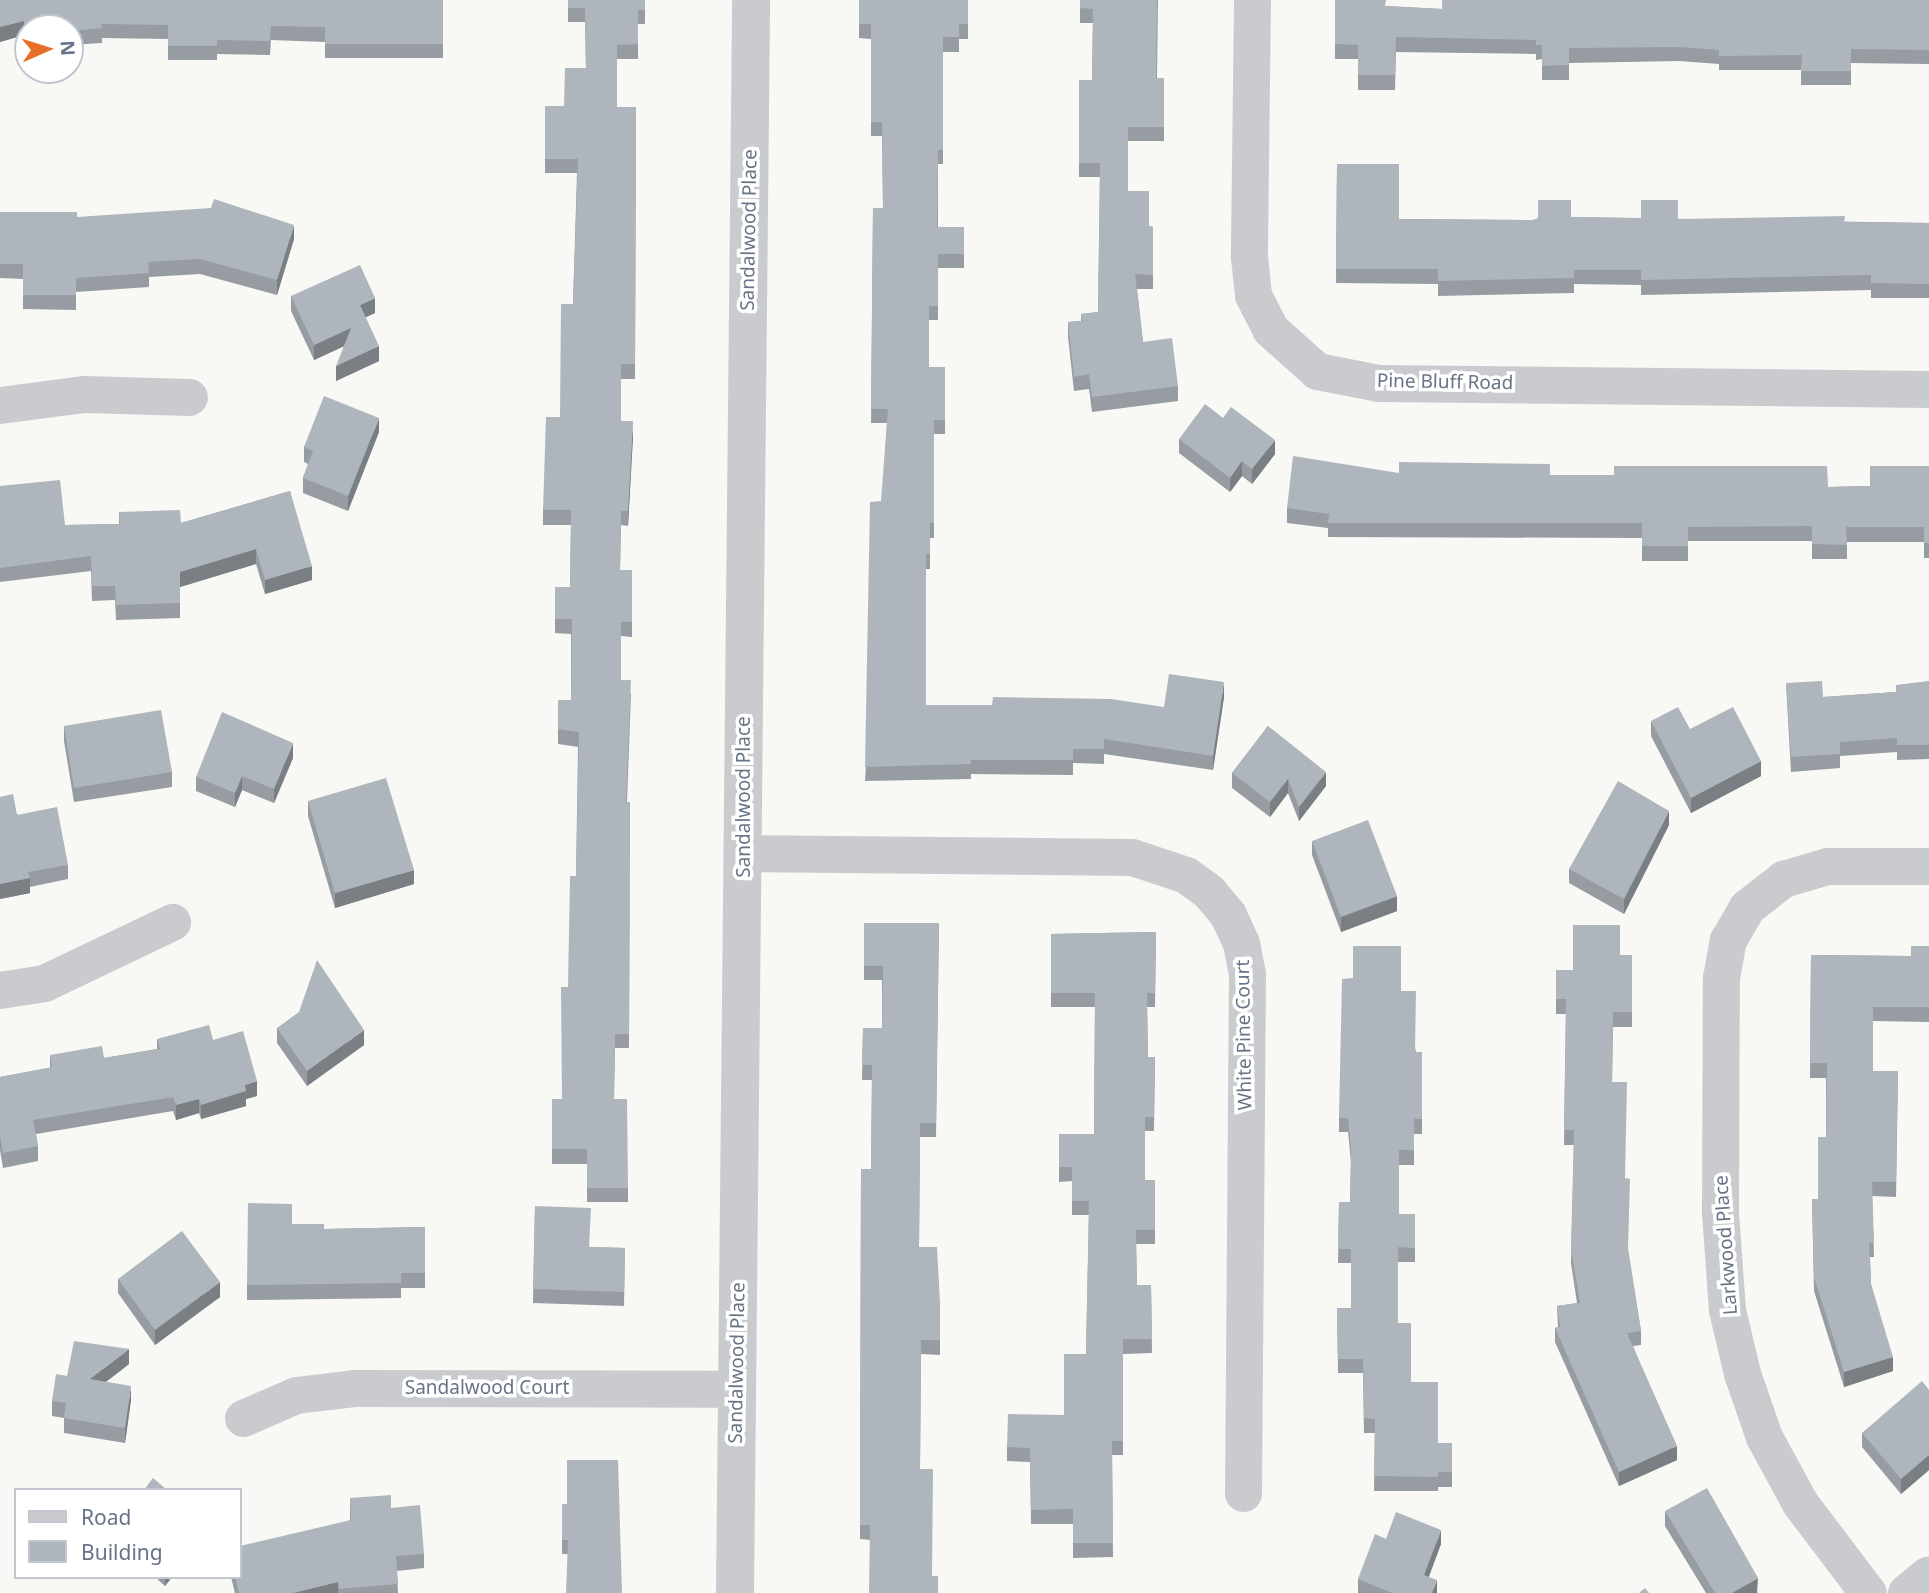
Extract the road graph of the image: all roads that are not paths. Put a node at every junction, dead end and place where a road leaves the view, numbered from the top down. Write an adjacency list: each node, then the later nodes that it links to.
1 (751, 0): 6 (street, Sandalwood Place)
2 (1252, 0): 3 (street, Pine Bluff Road)
3 (1929, 389)
4 (190, 397): 5 (street)
5 (0, 405)
6 (744, 853): 10 (street, Sandalwood Place); 12 (street, White Pine Court)
7 (1929, 866): 15 (street, Larkwood Place)
8 (172, 922): 9 (street)
9 (0, 990)
10 (737, 1389): 11 (street, Sandalwood Court); 14 (street, Sandalwood Place)
11 (243, 1418)
12 (1243, 1493)
13 (1929, 1575): 16 (street)
14 (735, 1593)
15 (1868, 1593)
16 (1907, 1593)

